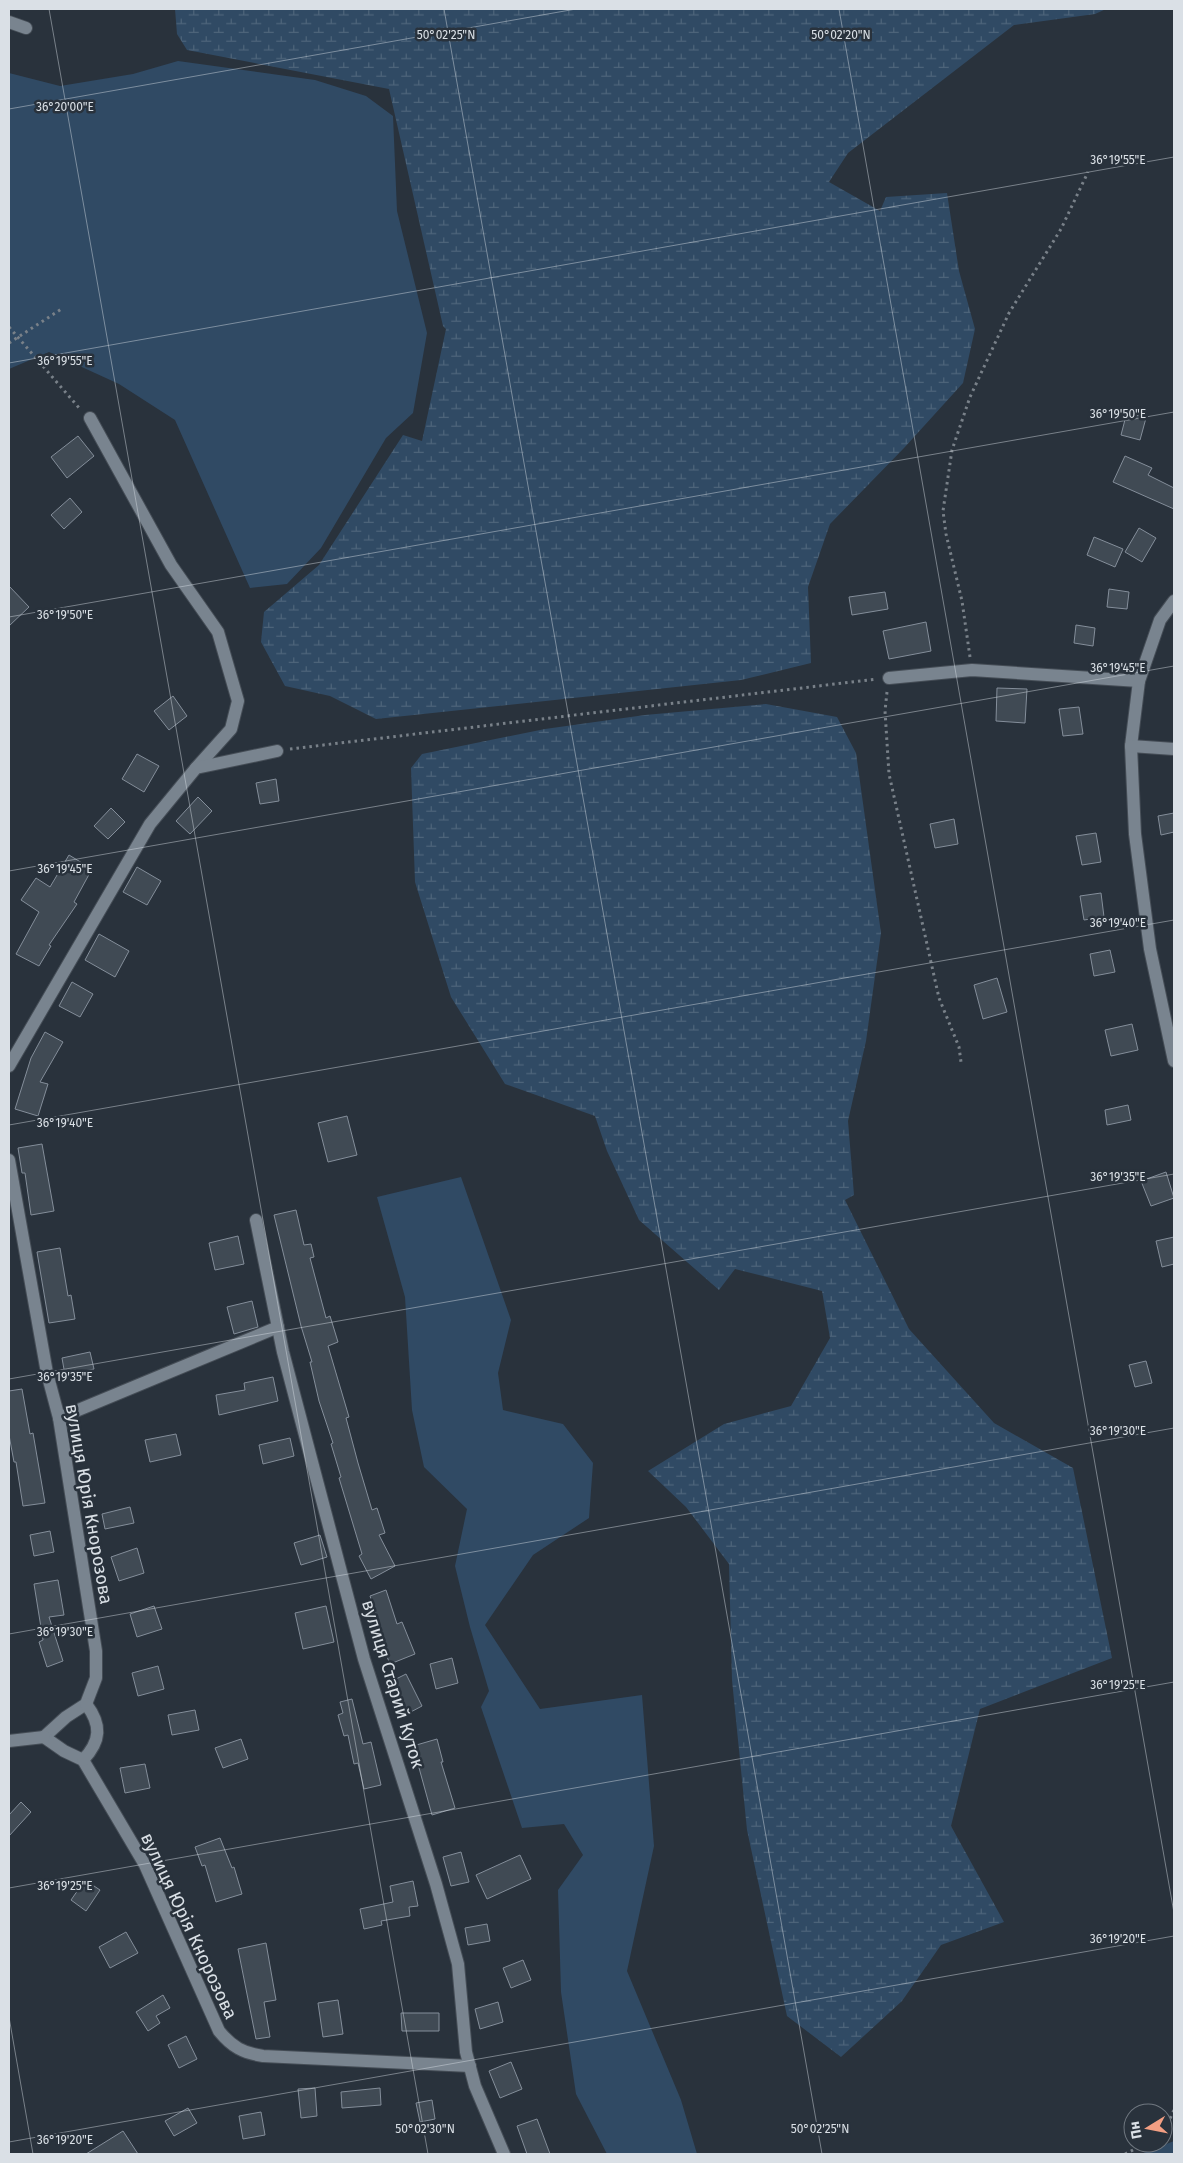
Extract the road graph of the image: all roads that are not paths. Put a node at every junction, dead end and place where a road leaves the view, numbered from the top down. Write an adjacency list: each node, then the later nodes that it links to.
1 (9, 22): 2 (street)
2 (26, 28)
3 (90, 418): 10 (street)
4 (1174, 601): 6 (street)
5 (889, 678): 6 (street)
6 (1139, 681): 7 (street)
7 (1131, 746): 8 (street); 11 (street)
8 (1174, 749)
9 (277, 751): 10 (street)
10 (196, 768): 12 (street)
11 (1174, 1061)
12 (9, 1066)
13 (9, 1160): 16 (street, вулиця Юрія Кнорозова)
14 (256, 1220): 15 (street, вулиця Старий Куток)
15 (278, 1327): 16 (street); 21 (street, вулиця Старий Куток)
16 (59, 1418): 17 (street, вулиця Юрія Кнорозова)
17 (86, 1704): 18 (street); 20 (street)
18 (44, 1737): 19 (street); 20 (street)
19 (9, 1741)
20 (83, 1760): 21 (street, вулиця Юрія Кнорозова)
21 (470, 2066): 22 (street, вулиця Старий Куток)
22 (504, 2154)

